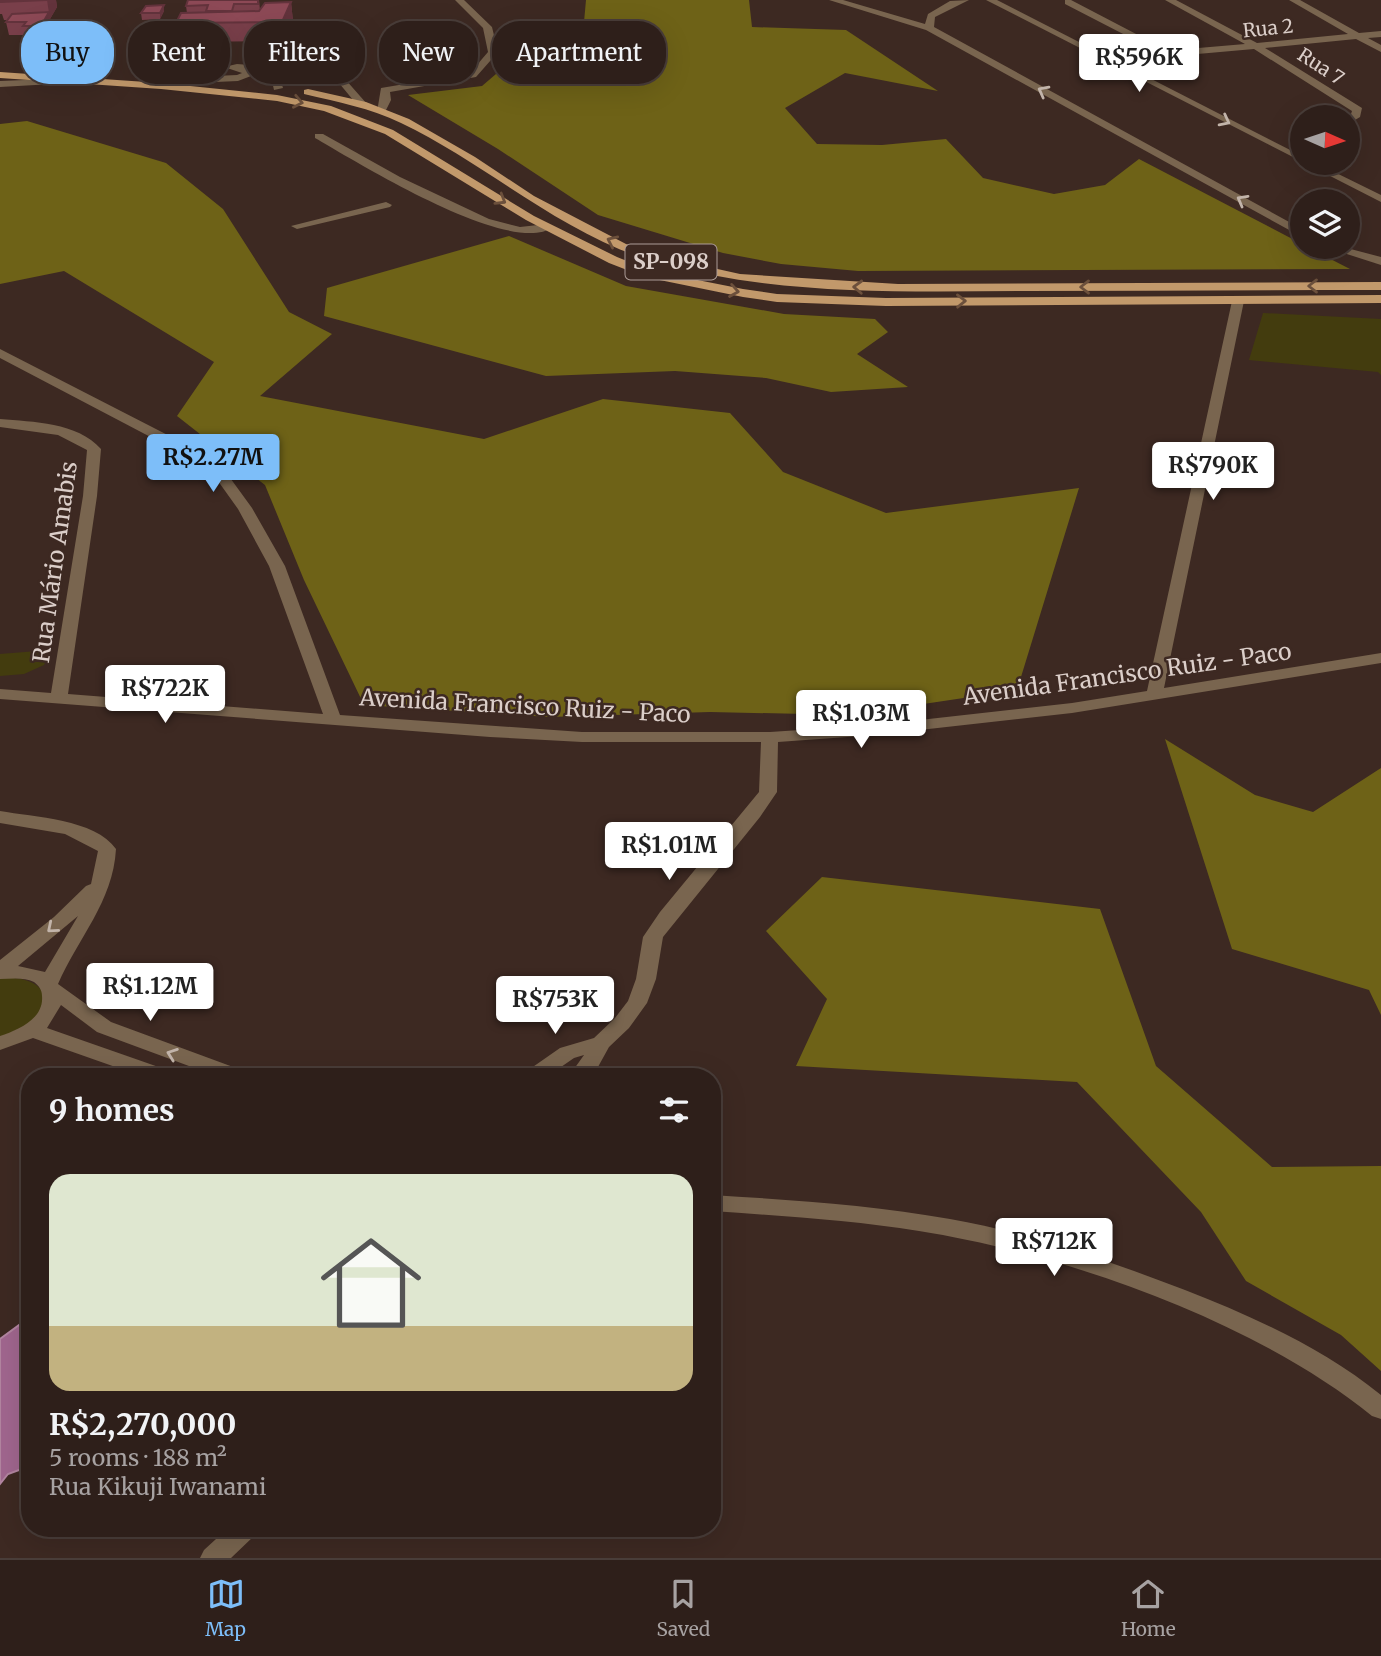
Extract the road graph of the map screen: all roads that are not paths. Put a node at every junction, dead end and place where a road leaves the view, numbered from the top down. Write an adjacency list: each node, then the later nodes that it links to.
1 (459, 0): 28 (street)
2 (833, 0): 8 (street)
3 (965, 0): 8 (street)
4 (990, 0): 30 (street, one-way to 30)
5 (1169, 0): 11 (street)
6 (1293, 0): 10 (street)
7 (1068, 2): 11 (street, Rua 2)
8 (929, 28): 36 (street, one-way to 8)
9 (1381, 34): 10 (street, Rua 2)
10 (1358, 36): 11 (street, Rua 2); 12 (street)
11 (1258, 47): 27 (street, Rua 7)
12 (1381, 49)
13 (0, 66): 17 (main road, SP-098)
14 (230, 67): 24 (street)
15 (230, 67): 19 (street)
16 (0, 75): 18 (main road, SP-098)
17 (128, 75)
18 (21, 76)
19 (230, 78)
20 (21, 83): 22 (street)
21 (230, 83): 24 (main road, SP-098)
22 (0, 84)
23 (114, 84): 35 (main road, SP-098, one-way to 35)
24 (278, 88): 25 (main road, SP-098)
25 (306, 92): 26 (main road, SP-098); 26 (street)
26 (362, 104): 28 (main road, SP-098)
27 (1350, 105)
28 (381, 110): 39 (main road, SP-098, one-way to 28)
29 (319, 136): 35 (street)
30 (1290, 154)
31 (1332, 175): 32 (street)
32 (1381, 199)
33 (386, 205): 34 (street)
34 (297, 226)
35 (547, 227): 41 (main road, SP-098, one-way to 41)
36 (1290, 227)
37 (1360, 255): 38 (street)
38 (1381, 261)
39 (1381, 286)
40 (1381, 299): 41 (main road, SP-098)
41 (1238, 301): 46 (street)
42 (0, 353): 48 (street)
43 (0, 423): 47 (street, Rua Mário Amabis)
44 (1381, 658): 46 (street, Avenida Francisco Ruiz - Paco)
45 (0, 694): 47 (street, Avenida Francisco Ruiz - Paco)
46 (1154, 696): 49 (street, Avenida Francisco Ruiz - Paco)
47 (59, 697): 48 (street, Avenida Francisco Ruiz - Paco)
48 (333, 719): 49 (street, Avenida Francisco Ruiz - Paco)
49 (770, 737): 56 (street)
50 (0, 817): 51 (street)
51 (100, 882): 52 (street, one-way to 52); 53 (street)
52 (0, 971): 53 (street)
53 (50, 986): 54 (street); 58 (street, one-way to 53)
54 (34, 1031): 55 (street); 57 (street)
55 (0, 1043)
56 (601, 1043): 59 (street); 60 (street)
57 (140, 1068)
58 (215, 1068)
59 (545, 1068)
60 (588, 1068)
61 (721, 1204): 62 (street)
62 (1381, 1409)
63 (235, 1537): 64 (street)
64 (213, 1558)

